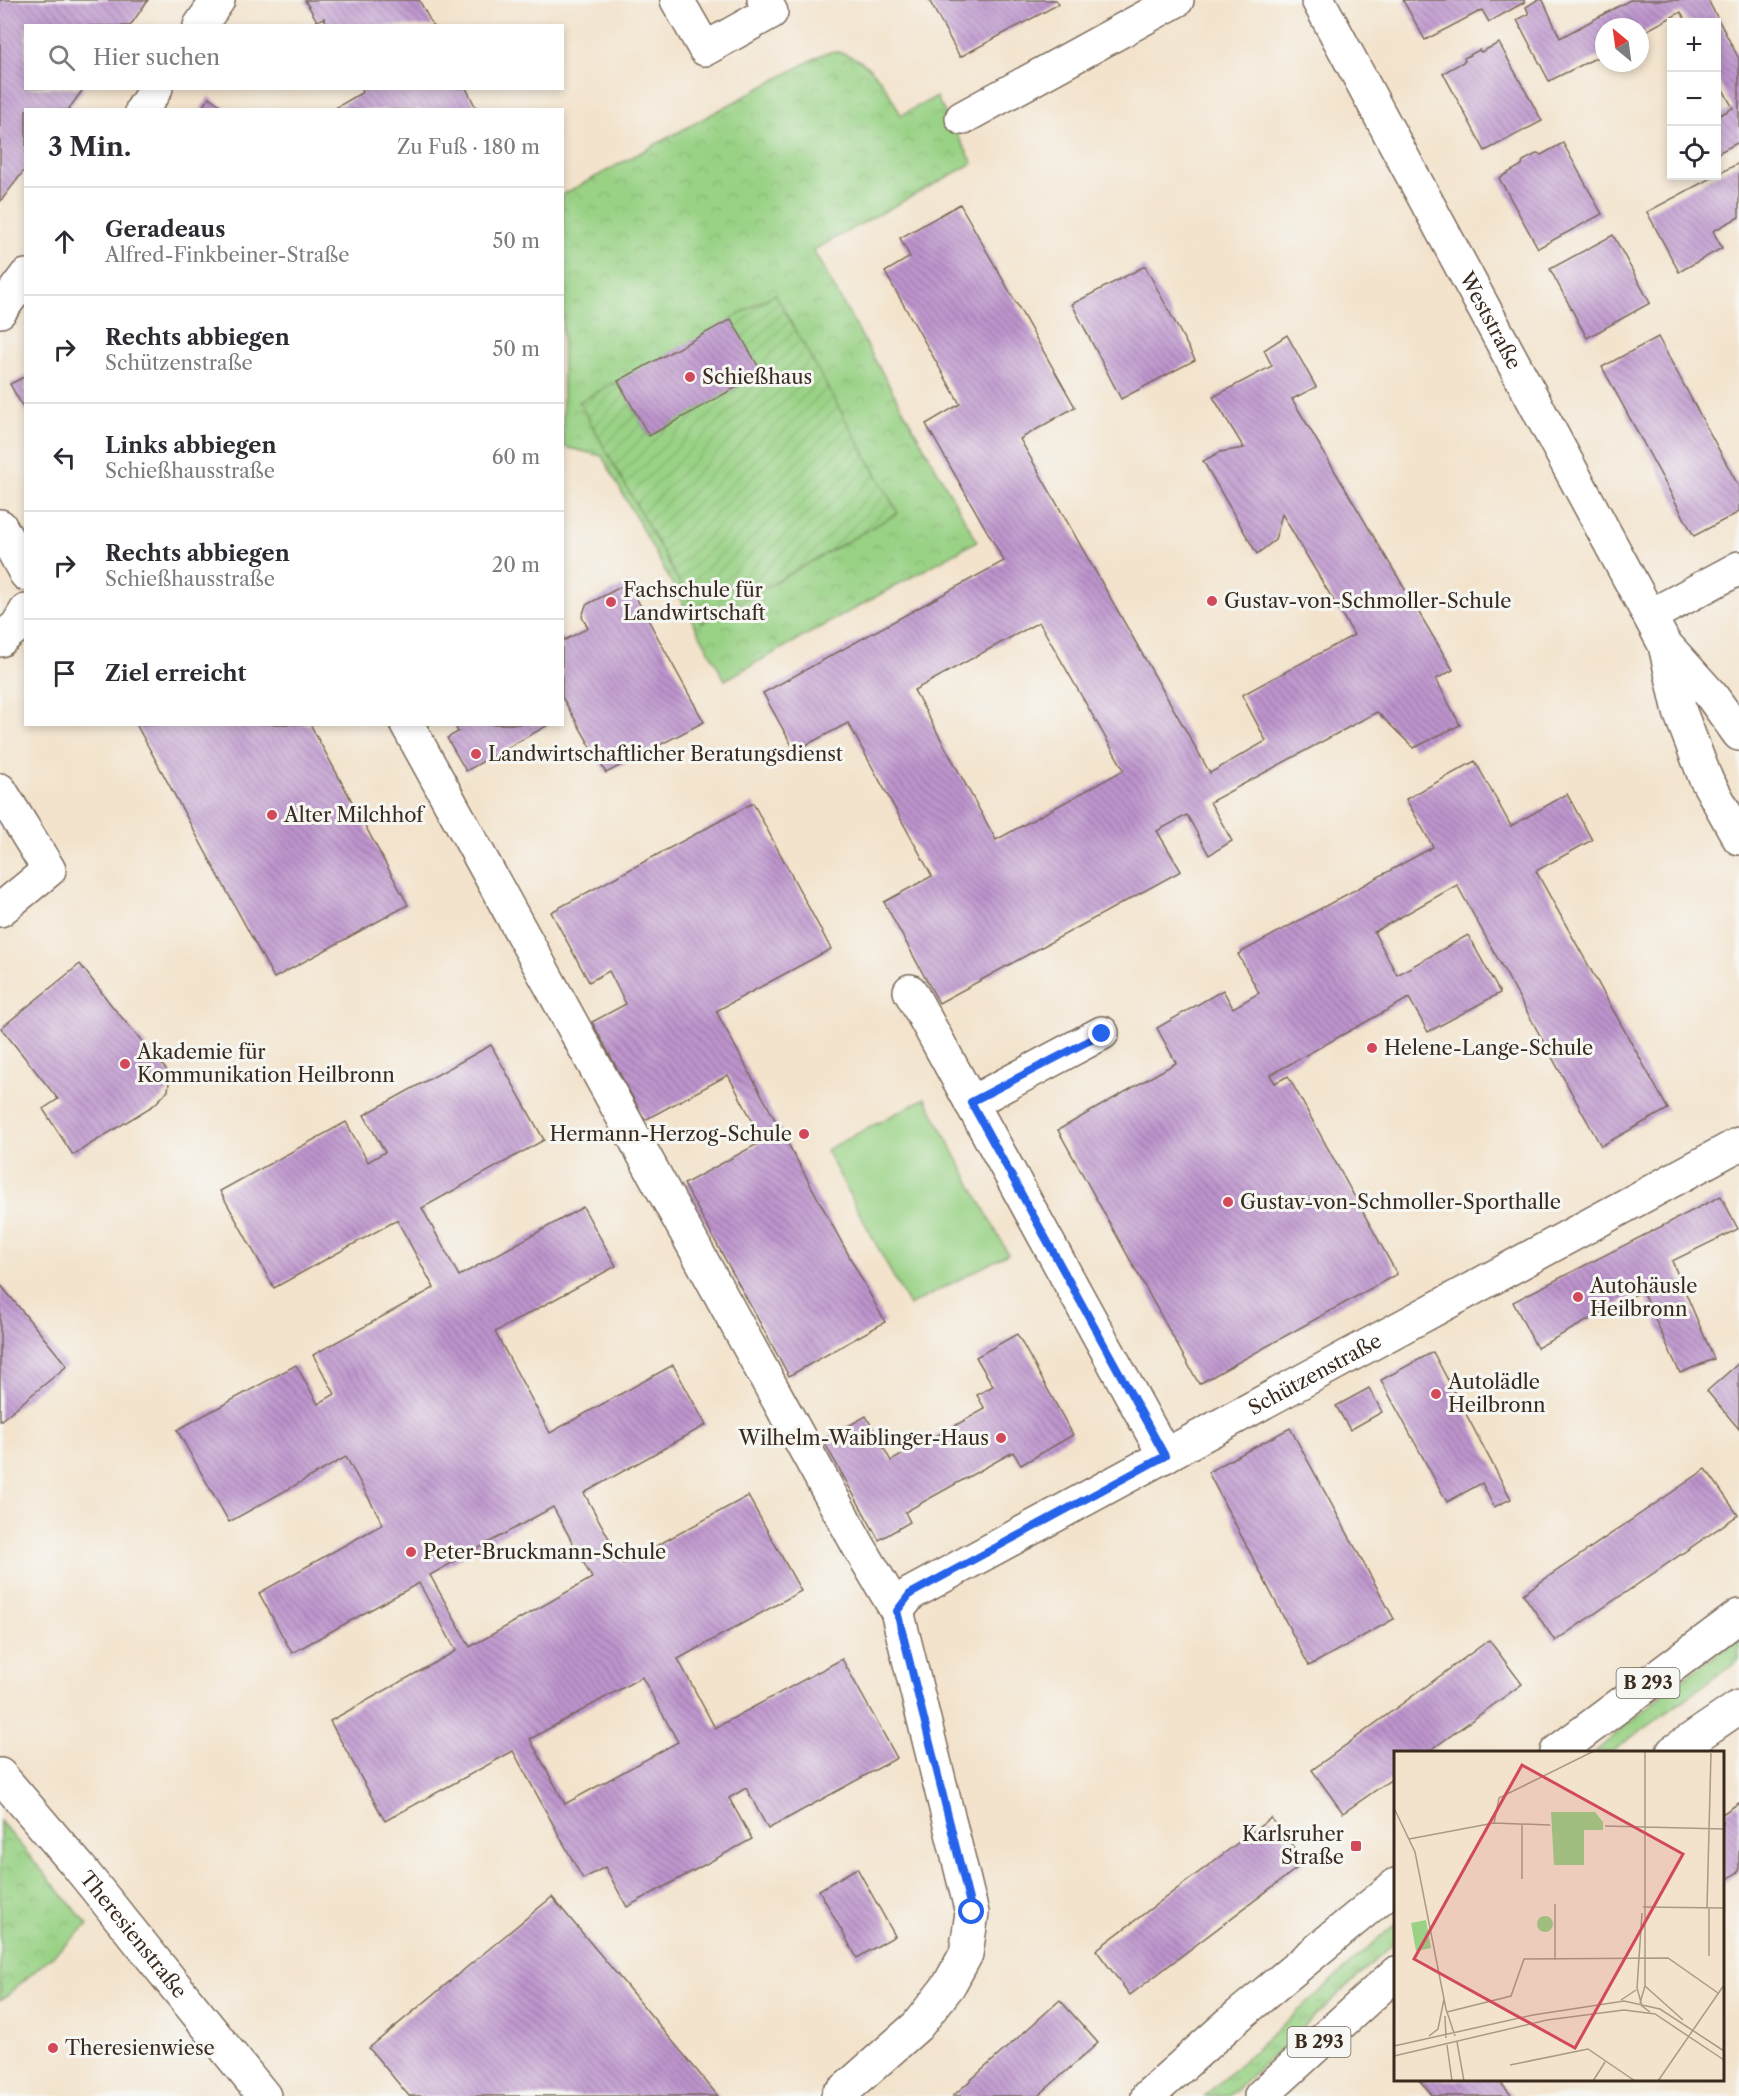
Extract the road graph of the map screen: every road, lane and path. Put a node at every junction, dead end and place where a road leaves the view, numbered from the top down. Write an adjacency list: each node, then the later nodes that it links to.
1 (218, 0): 6 (street)
2 (677, 0): 5 (street)
3 (1177, 0): 9 (street)
4 (1318, 0): 16 (street, Weststraße)
5 (767, 6)
6 (201, 24)
7 (155, 90): 8 (street)
8 (143, 108)
9 (962, 118)
10 (24, 279): 11 (street)
11 (0, 311)
12 (0, 526): 14 (street)
13 (1739, 568): 16 (street)
14 (24, 570)
15 (24, 614): 17 (street)
16 (1657, 630): 19 (street, Weststraße); 21 (street, Weststraße)
17 (0, 640)
18 (408, 726): 28 (street)
19 (1739, 734)
20 (0, 790): 22 (street)
21 (1739, 838)
22 (0, 910)
23 (910, 992): 25 (street)
24 (1102, 1034): 25 (street)
25 (971, 1102): 27 (street)
26 (1739, 1144): 27 (street, Schützenstraße)
27 (1165, 1456): 28 (street, Schützenstraße)
28 (897, 1611): 37 (street)
29 (1739, 1616): 31 (street, B 293)
30 (1739, 1707): 32 (street)
31 (1558, 1751)
32 (1674, 1751)
33 (0, 1775): 36 (street, Theresienstraße)
34 (1394, 1886): 38 (street)
35 (1394, 1974): 39 (street, B 293)
36 (264, 2096)
37 (838, 2096)
38 (1148, 2096)
39 (1262, 2096)

